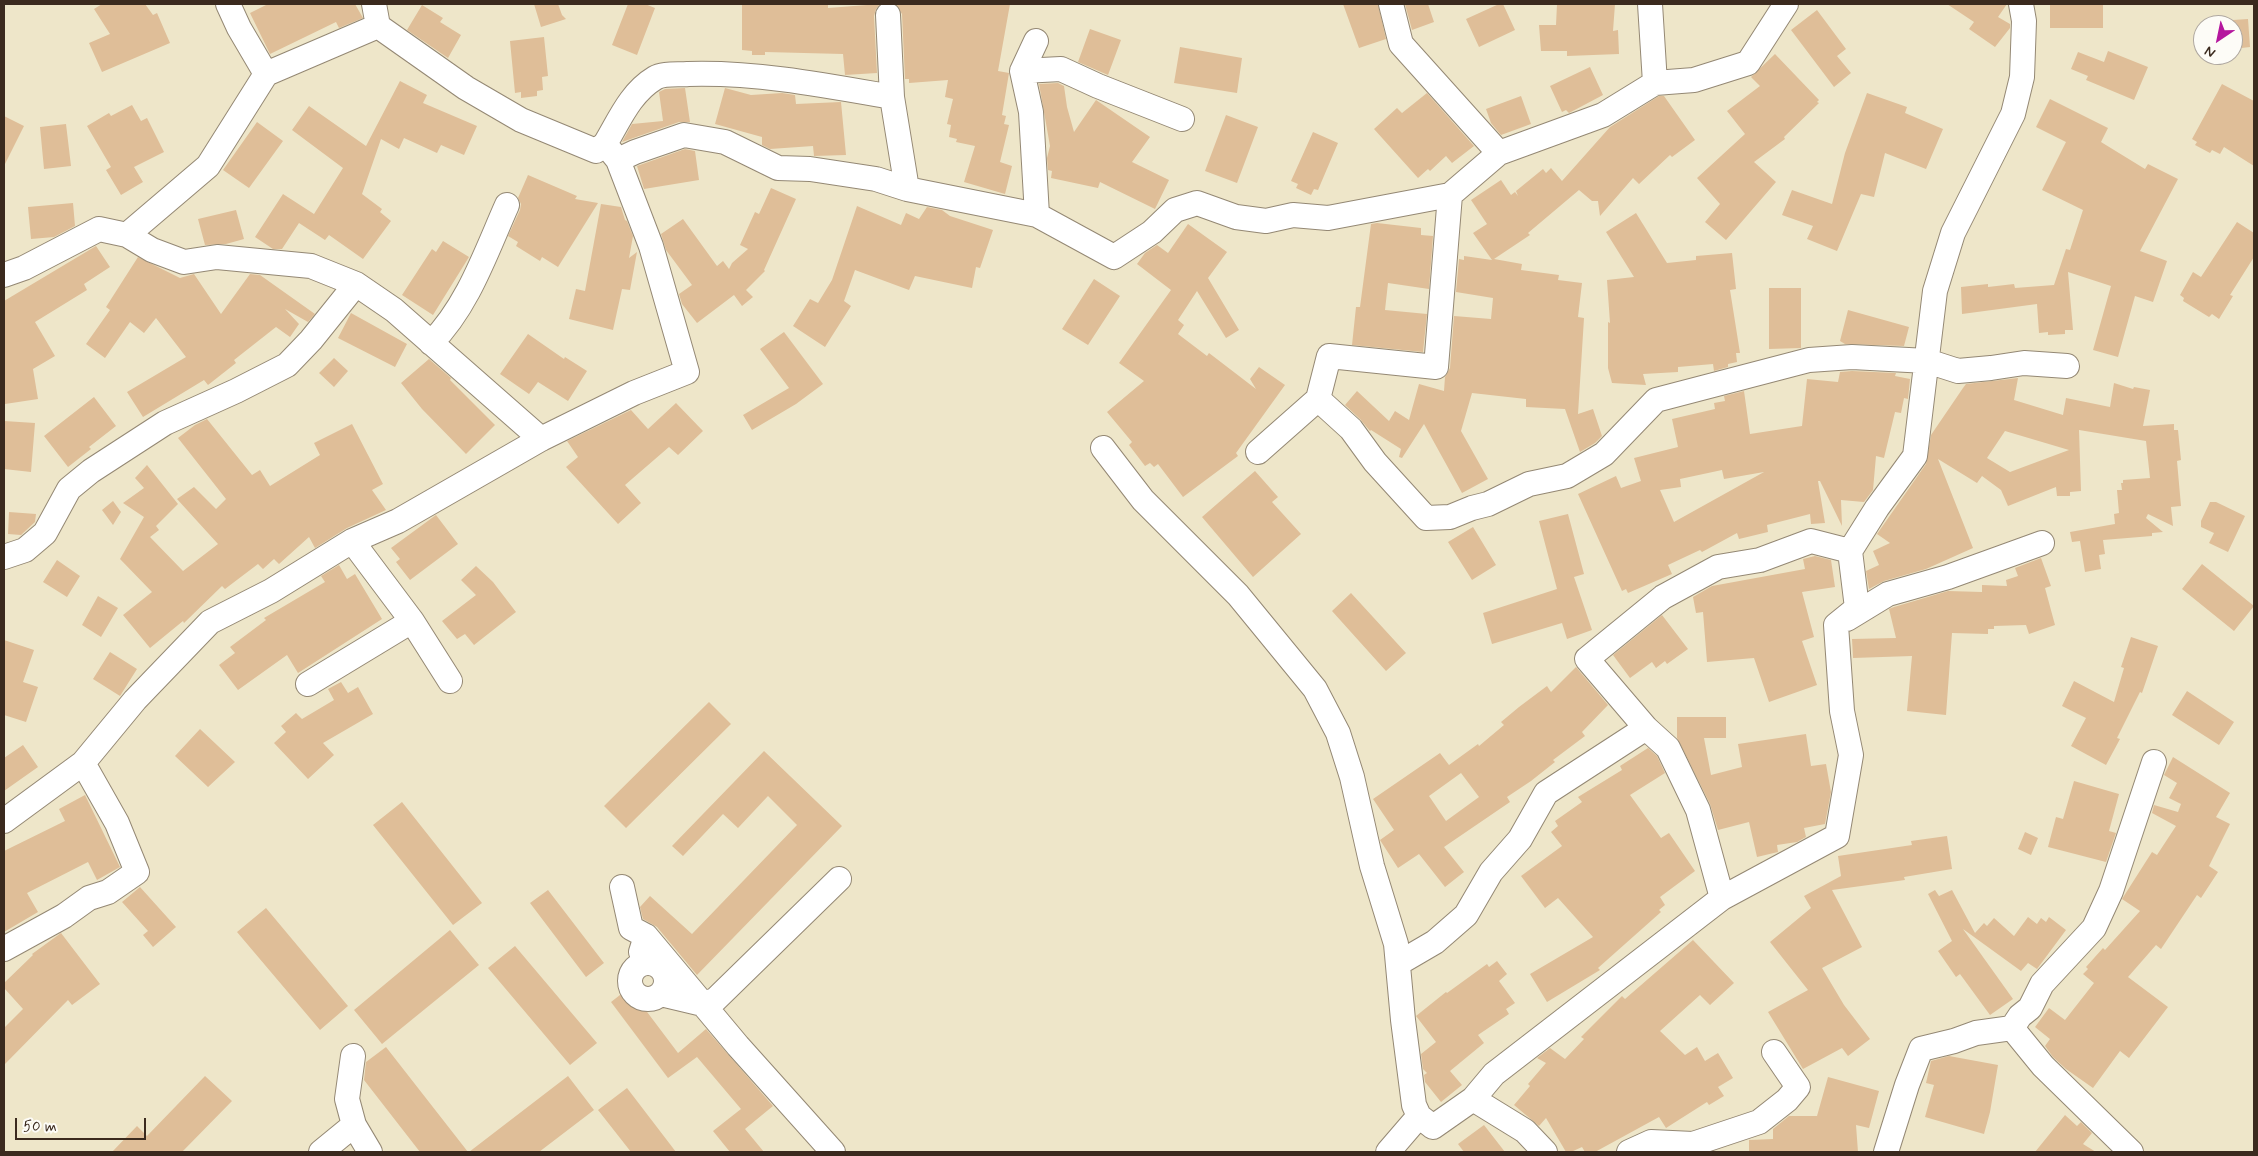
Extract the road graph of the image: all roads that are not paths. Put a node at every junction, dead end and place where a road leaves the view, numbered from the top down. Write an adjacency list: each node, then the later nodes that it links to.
1 (228, 4): 10 (street)
2 (1392, 4): 15 (street)
3 (1650, 4): 11 (street)
4 (1786, 4): 11 (street)
5 (2021, 4): 24 (street)
6 (376, 15): 10 (street); 14 (street)
7 (888, 15): 12 (street)
8 (1036, 41): 9 (street)
9 (1022, 71): 13 (street); 19 (street)
10 (266, 74): 20 (street)
11 (1656, 83): 15 (street)
12 (892, 97): 14 (street); 16 (street)
13 (1182, 119)
14 (612, 152): 16 (street); 27 (street)
15 (1499, 153): 17 (street)
16 (907, 189): 19 (street)
17 (1450, 195): 19 (street); 26 (street)
18 (507, 205): 23 (street)
19 (1037, 215)
20 (127, 235): 21 (street); 22 (street)
21 (4, 275)
22 (356, 284): 23 (street); 33 (street)
23 (432, 343): 27 (street)
24 (1927, 360): 25 (street); 26 (street); 32 (street)
25 (2066, 366)
26 (1318, 399): 29 (street)
27 (541, 439): 30 (street)
28 (1103, 448): 47 (street)
29 (1258, 452)
30 (352, 541): 34 (street); 40 (street)
31 (2042, 543): 35 (street)
32 (1850, 551): 35 (street); 38 (street)
33 (4, 557)
34 (412, 621): 36 (street); 37 (street)
35 (1836, 626): 44 (street)
36 (450, 681)
37 (308, 684)
38 (1646, 728): 44 (street); 47 (street)
39 (2154, 762): 49 (street)
40 (83, 763): 41 (street); 46 (street)
41 (4, 821)
42 (840, 880): 48 (street)
43 (622, 887): 45 (street)
44 (1722, 898): 52 (street)
45 (646, 936): 48 (street); 48 (street)
46 (4, 949)
47 (1399, 962): 53 (street)
48 (703, 1004): 57 (street)
49 (2012, 1028): 61 (street); 62 (street)
50 (1774, 1052): 60 (street)
51 (353, 1056): 54 (street)
52 (1473, 1099): 53 (street); 59 (street)
53 (1419, 1116): 58 (street)
54 (354, 1125): 55 (street); 56 (street)
55 (321, 1152)
56 (370, 1152)
57 (833, 1152)
58 (1388, 1152)
59 (1545, 1152)
60 (1629, 1152)
61 (1886, 1152)
62 (2131, 1152)

